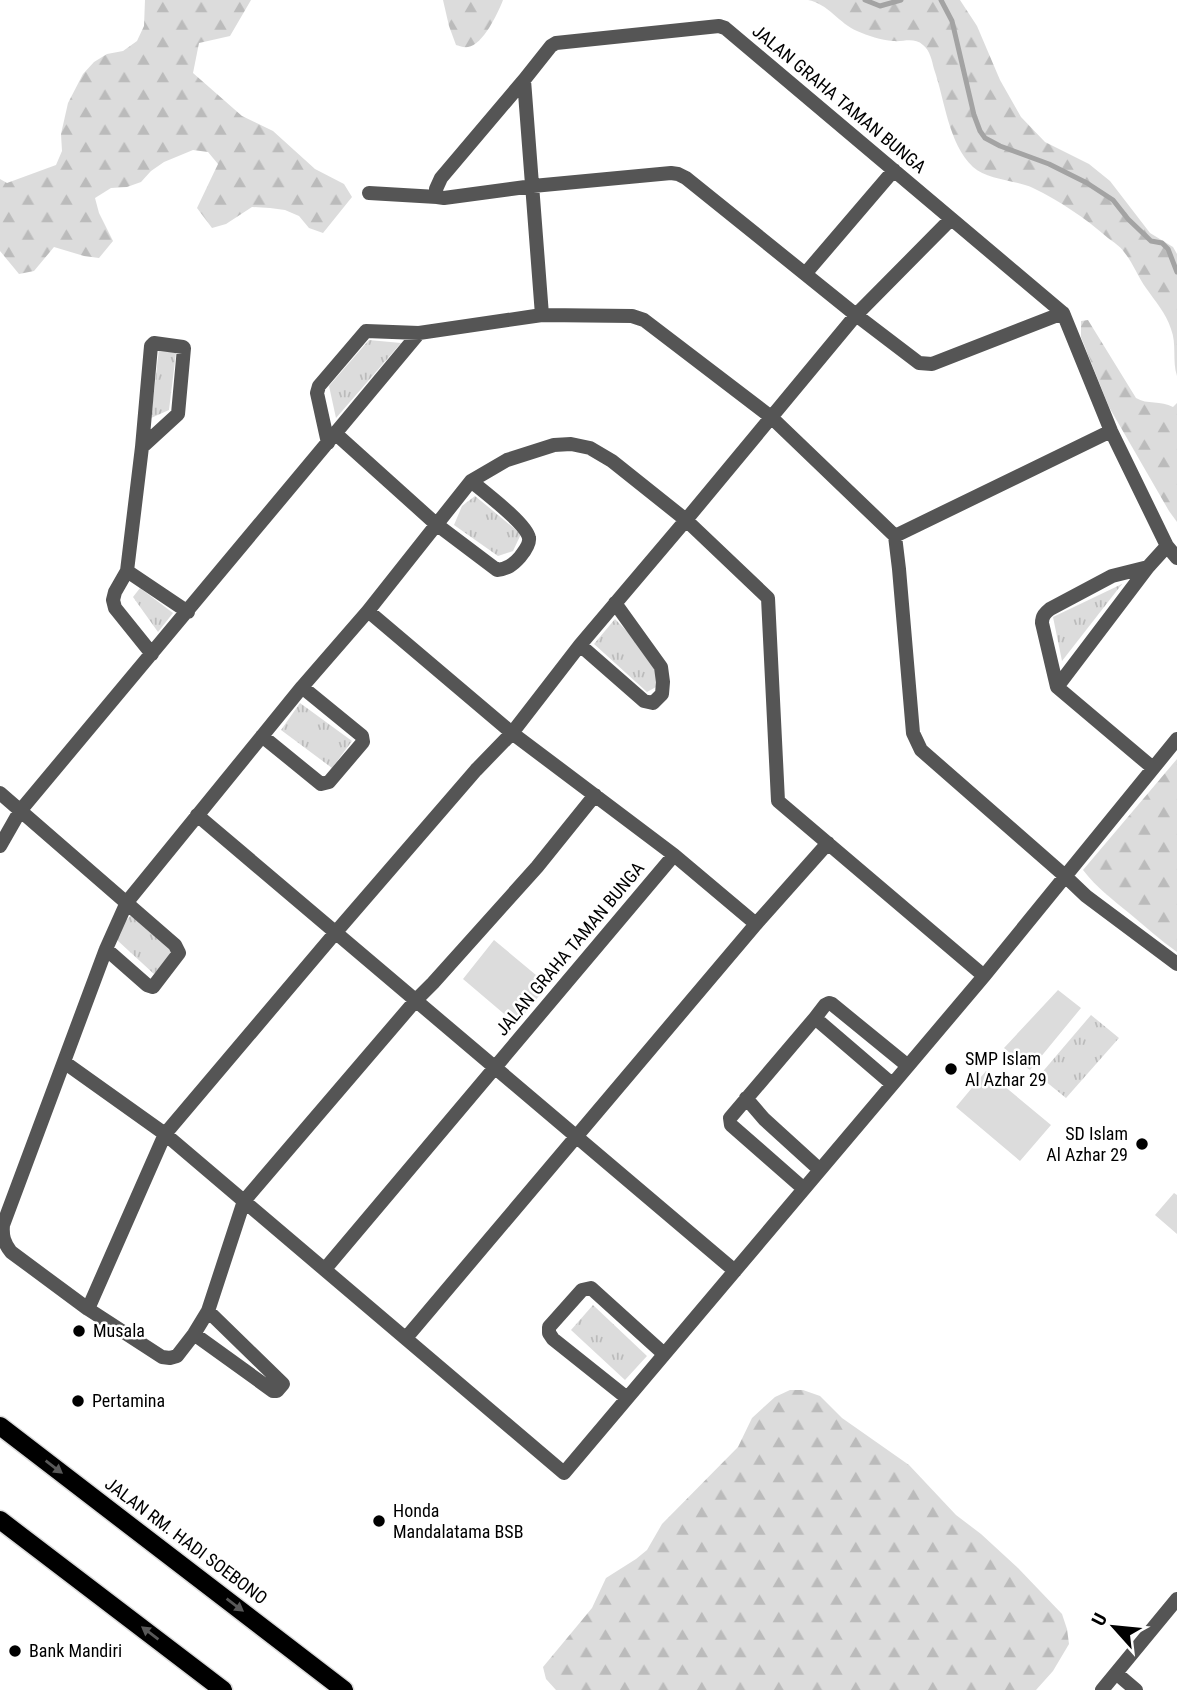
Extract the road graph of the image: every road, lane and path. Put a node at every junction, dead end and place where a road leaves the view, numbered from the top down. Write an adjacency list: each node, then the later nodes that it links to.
1 (524, 80): 2 (street, JALAN GRAHA TAMAN BUNGA); 3 (street); 5 (street, JALAN GRAHA TAMAN BUNGA)
2 (894, 170): 6 (street, JALAN GRAHA TAMAN BUNGA); 7 (street)
3 (533, 186): 5 (street); 7 (street); 9 (street)
4 (369, 193): 5 (street)
5 (437, 197)
6 (951, 219): 8 (street, JALAN GRAHA TAMAN BUNGA); 10 (street)
7 (805, 274): 10 (street)
8 (1063, 313): 10 (street); 13 (street, JALAN GRAHA TAMAN BUNGA)
9 (542, 315): 11 (street); 12 (street)
10 (856, 315): 12 (street)
11 (419, 333): 14 (street); 14 (street)
12 (771, 417): 17 (street); 19 (street)
13 (1111, 431): 19 (street); 20 (street, JALAN GRAHA TAMAN BUNGA)
14 (332, 438): 18 (street); 26 (street)
15 (142, 447): 15 (street); 23 (street)
16 (471, 481): 17 (street); 18 (street); 18 (street)
17 (686, 520): 24 (street); 39 (street)
18 (436, 524): 25 (street)
19 (895, 536): 42 (street)
20 (1167, 546): 21 (street, JALAN GRAHA TAMAN BUNGA); 22 (street)
21 (1177, 558)
22 (1148, 567): 30 (street); 30 (street)
23 (127, 571): 26 (street); 28 (street)
24 (615, 603): 27 (street); 27 (street)
25 (368, 611): 29 (street); 31 (street)
26 (188, 612): 28 (street)
27 (580, 645): 31 (street)
28 (152, 654): 37 (street)
29 (302, 687): 32 (street); 32 (street)
30 (1057, 687): 34 (street)
31 (512, 733): 36 (street); 45 (street)
32 (262, 736): 38 (street)
33 (1177, 739): 34 (street)
34 (1153, 768): 42 (street)
35 (0, 793): 37 (street)
36 (595, 795): 41 (street); 49 (street)
37 (20, 811): 40 (street); 43 (street)
38 (197, 815): 43 (street); 45 (street)
39 (828, 844): 44 (street); 48 (street)
40 (0, 846)
41 (674, 855): 44 (street); 53 (street, JALAN GRAHA TAMAN BUNGA)
42 (1065, 876): 47 (street); 48 (street)
43 (127, 902): 46 (street); 46 (street)
44 (756, 924): 57 (street)
45 (336, 932): 49 (street); 56 (street)
46 (106, 949): 51 (street)
47 (1177, 964)
48 (984, 976): 52 (street)
49 (416, 1000): 53 (street); 60 (street)
50 (815, 1018): 52 (street); 54 (street); 55 (street)
51 (64, 1062): 56 (street); 63 (street)
52 (908, 1066): 54 (street)
53 (495, 1067): 57 (street); 61 (street, JALAN GRAHA TAMAN BUNGA)
54 (892, 1084): 58 (street)
55 (746, 1098): 58 (street); 59 (street)
56 (165, 1134): 60 (street); 63 (street)
57 (576, 1136): 62 (street); 66 (street)
58 (820, 1170): 59 (street)
59 (803, 1189): 62 (street)
60 (244, 1201): 61 (street); 64 (street)
61 (325, 1269): 66 (street)
62 (735, 1271): 67 (street)
63 (88, 1309): 65 (street)
64 (208, 1311): 65 (street); 65 (street)
65 (194, 1334)
66 (406, 1338): 68 (street)
67 (664, 1354): 68 (street); 68 (street)
68 (627, 1398)
69 (0, 1426): 74 (main road, JALAN RM. HADI SOEBONO, one-way to 74)
70 (0, 1520): 73 (main road, one-way to 70)
71 (1177, 1599): 72 (street)
72 (1116, 1673): 75 (street); 76 (street)
73 (223, 1690)
74 (343, 1690)
75 (1102, 1690)
76 (1136, 1690)

